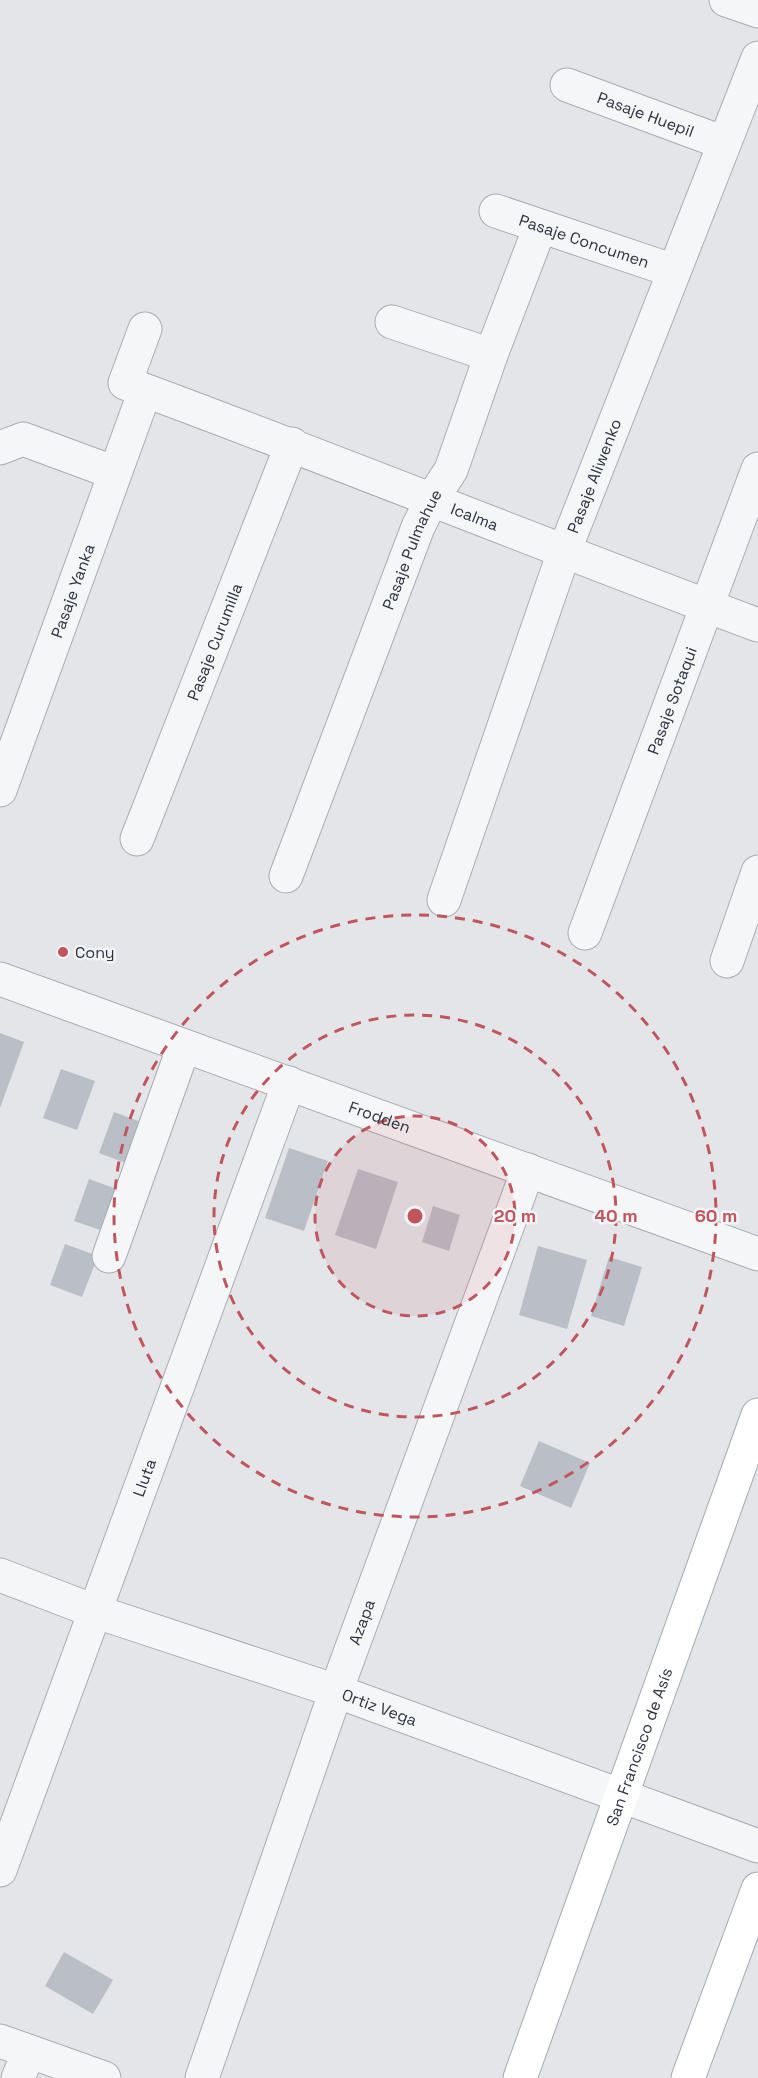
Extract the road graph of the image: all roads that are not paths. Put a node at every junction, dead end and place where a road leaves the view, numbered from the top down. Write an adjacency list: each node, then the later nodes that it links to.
1 (726, 0): 2 (street)
2 (758, 11)
3 (758, 58): 5 (street, Pasaje Aliwenko)
4 (567, 85): 5 (street, Pasaje Huepil)
5 (724, 144): 8 (street, Pasaje Aliwenko)
6 (496, 211): 7 (street, Pasaje Concumen)
7 (540, 227): 8 (street, Pasaje Concumen); 11 (street, Pasaje Pulmahue)
8 (674, 271): 18 (street, Pasaje Aliwenko)
9 (392, 321): 11 (street)
10 (145, 329): 12 (street, Pasaje Yanka)
11 (491, 355): 17 (street, Pasaje Pulmahue)
12 (135, 387): 14 (street, Icalma); 16 (street, Pasaje Yanka)
13 (11, 443): 16 (street)
14 (292, 444): 17 (street, Icalma); 22 (street, Pasaje Curumilla)
15 (758, 469): 19 (street, Pasaje Sotaqui)
16 (115, 473): 21 (street, Pasaje Yanka)
17 (432, 499): 18 (street, Icalma); 24 (street, Pasaje Pulmahue)
18 (564, 552): 19 (street, Icalma); 25 (street, Pasaje Aliwenko)
19 (708, 606): 20 (street, Icalma); 26 (street, Pasaje Sotaqui)
20 (758, 625)
21 (0, 790)
22 (137, 839)
23 (758, 872): 27 (street)
24 (286, 876)
25 (444, 900)
26 (585, 933)
27 (727, 961)
28 (0, 979): 29 (street, Frodden)
29 (184, 1046): 30 (street, Frodden); 33 (street)
30 (289, 1083): 31 (street, Frodden); 36 (street, Lluta)
31 (528, 1170): 32 (street, Frodden); 37 (street, Azapa)
32 (758, 1254)
33 (109, 1256)
34 (758, 1415): 38 (main road, San Francisco de Asís)
35 (0, 1575): 36 (street, Ortiz Vega)
36 (94, 1611): 37 (street, Ortiz Vega); 40 (street, Lluta)
37 (336, 1691): 38 (street, Ortiz Vega); 44 (street, Azapa)
38 (621, 1794): 39 (street, Ortiz Vega); 45 (main road, San Francisco de Asís)
39 (758, 1846)
40 (0, 1870)
41 (758, 1889): 46 (main road)
42 (16, 2057): 43 (street)
43 (104, 2078)
44 (202, 2078)
45 (520, 2078)
46 (688, 2078)

